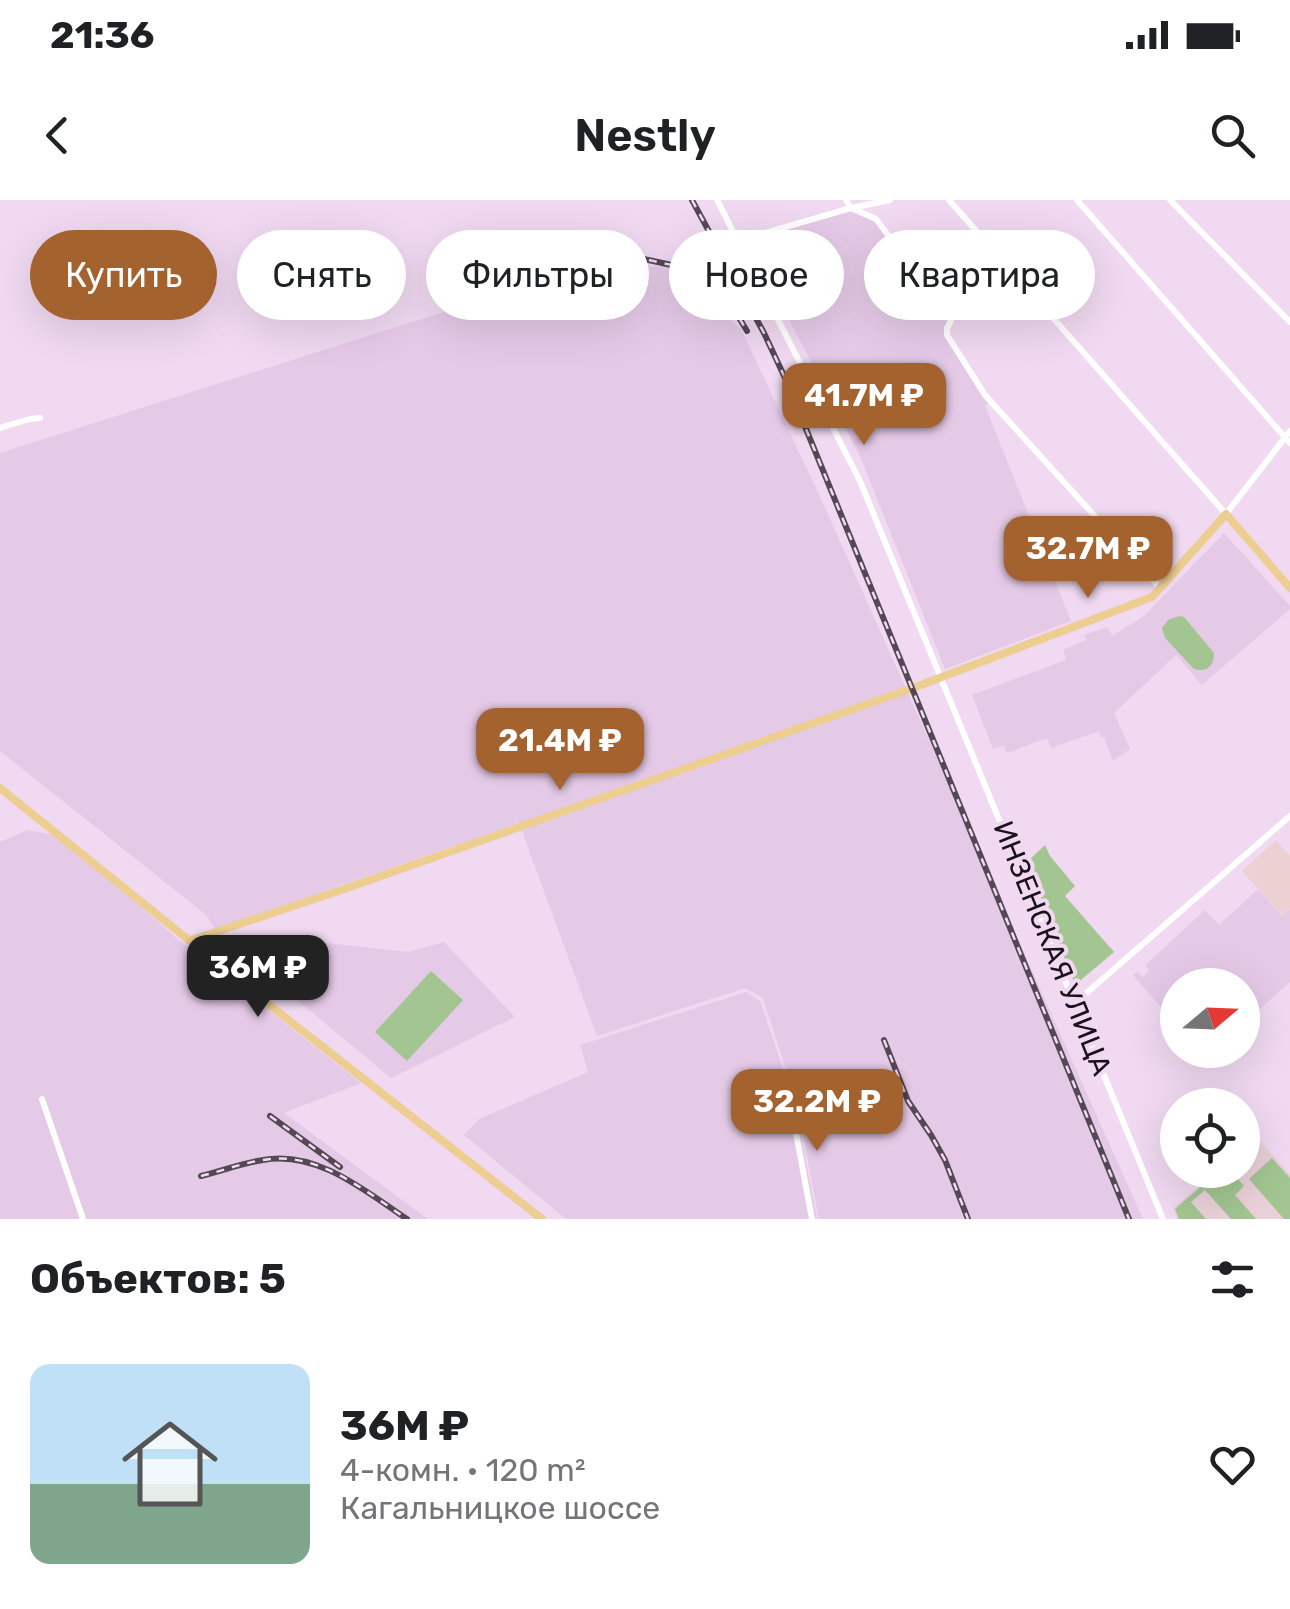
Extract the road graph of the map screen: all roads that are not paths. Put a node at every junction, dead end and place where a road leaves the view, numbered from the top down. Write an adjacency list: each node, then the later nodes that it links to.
1 (716, 200): 8 (street, ИНЗЕНСКАЯ УЛИЦА)
2 (846, 200): 7 (street)
3 (890, 200): 7 (street)
4 (949, 200): 15 (street)
5 (1077, 200): 14 (street)
6 (1170, 200): 11 (street)
7 (851, 208): 9 (street); 16 (street)
8 (732, 230)
9 (776, 230)
10 (778, 320): 18 (street, ИНЗЕНСКАЯ УЛИЦА)
11 (1290, 322)
12 (40, 418): 13 (street)
13 (0, 428)
14 (1288, 437): 15 (street)
15 (1226, 514): 16 (main road); 17 (main road)
16 (1160, 588): 18 (main road)
17 (1290, 588)
18 (942, 678): 21 (main road); 22 (street, ИНЗЕНСКАЯ УЛИЦА)
19 (0, 788): 21 (main road)
20 (1290, 816): 22 (street)
21 (190, 941): 26 (main road)
22 (1075, 1003): 28 (street, ИНЗЕНСКАЯ УЛИЦА)
23 (789, 1095): 27 (street)
24 (42, 1099): 25 (street)
25 (83, 1219)
26 (542, 1219)
27 (812, 1219)
28 (1164, 1219)

